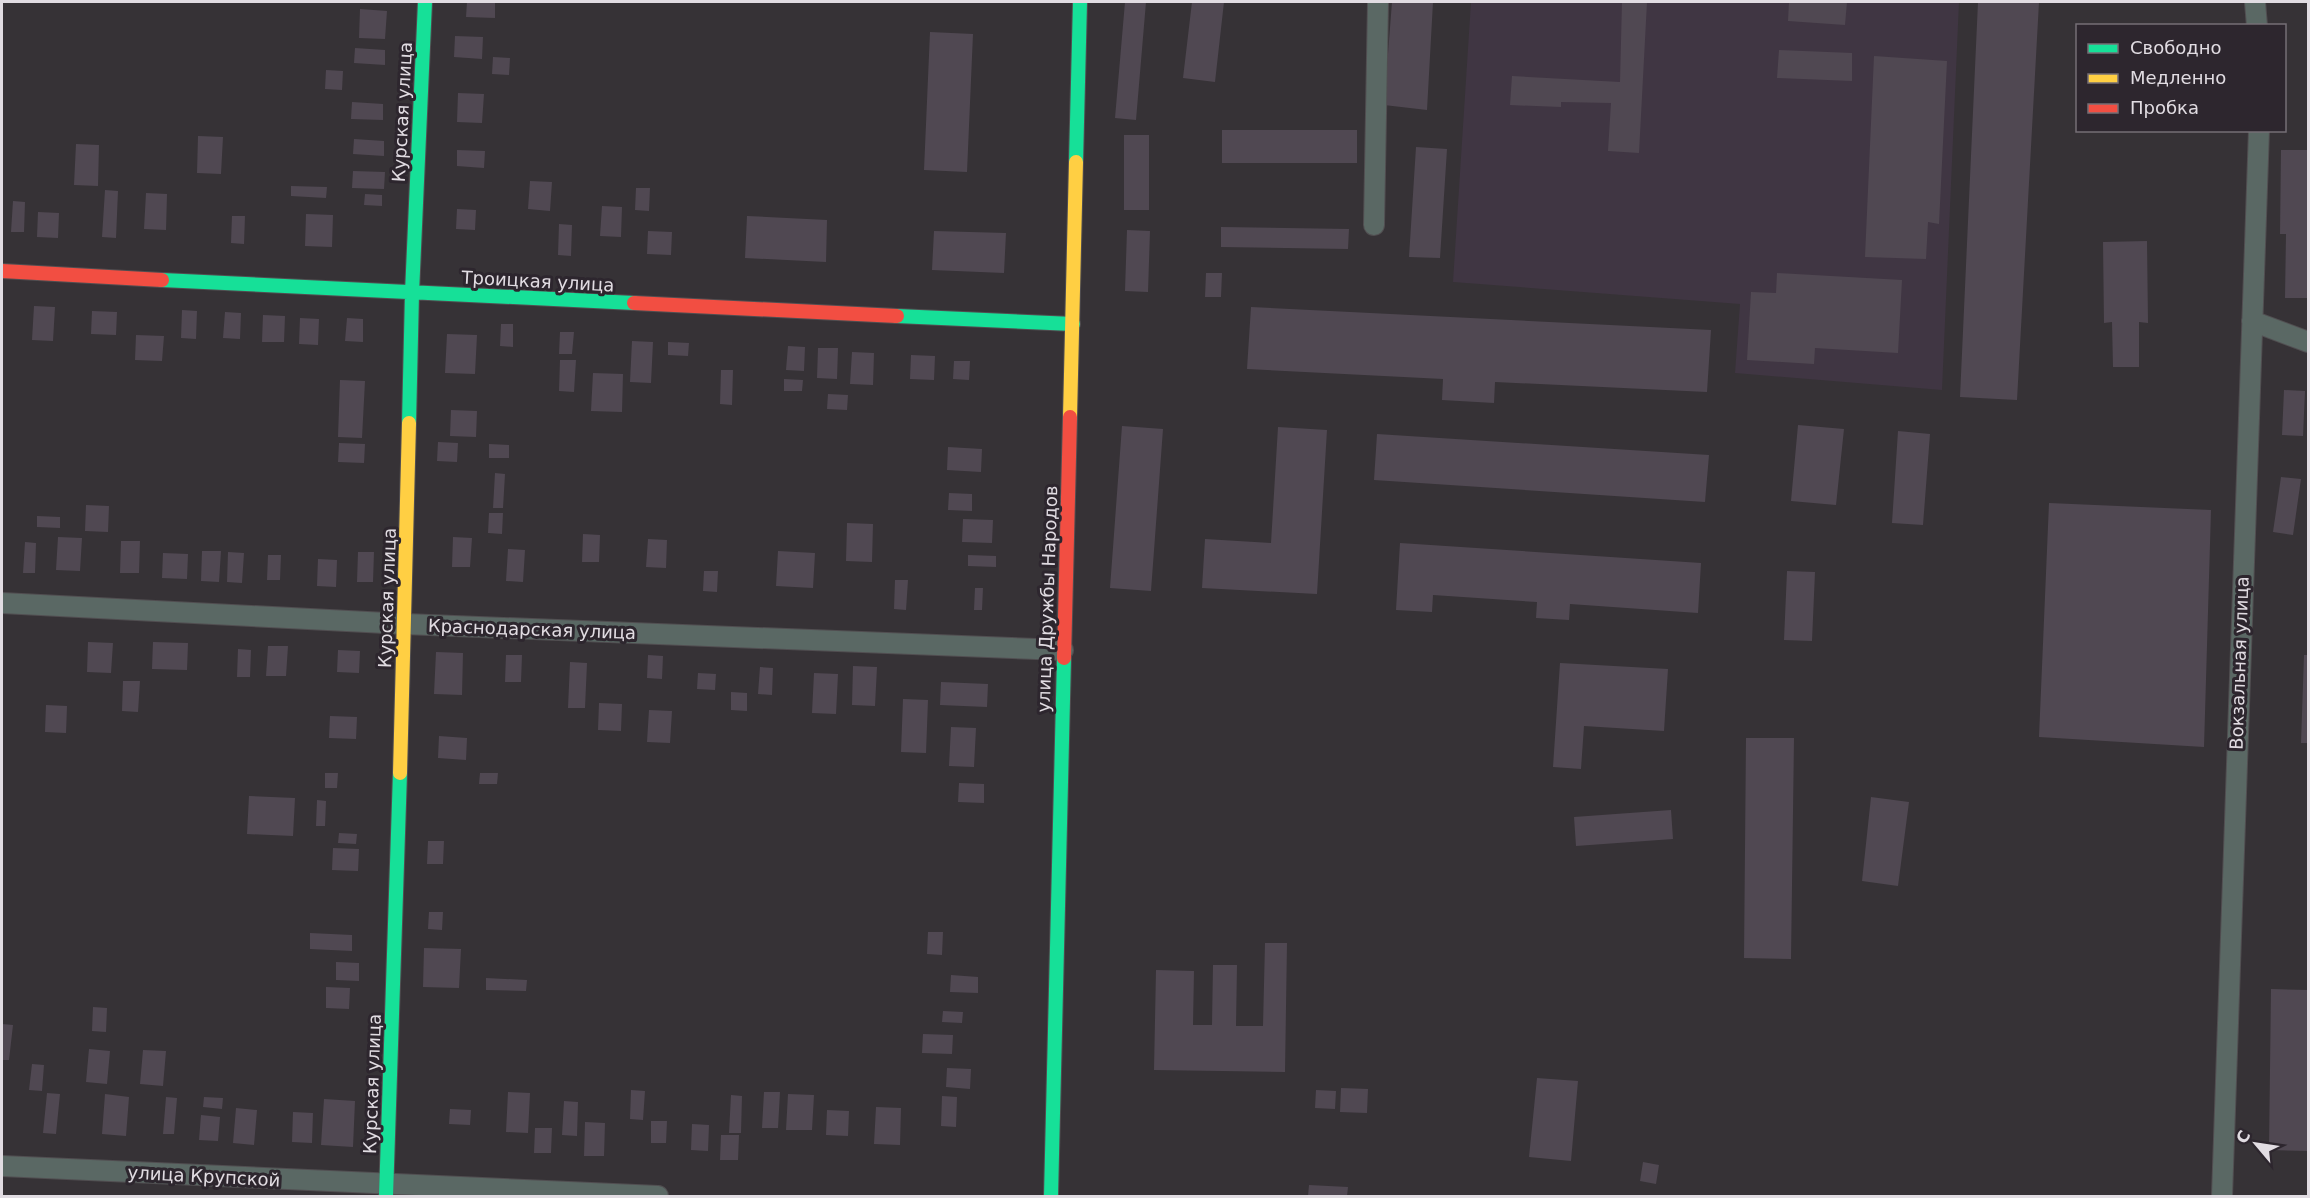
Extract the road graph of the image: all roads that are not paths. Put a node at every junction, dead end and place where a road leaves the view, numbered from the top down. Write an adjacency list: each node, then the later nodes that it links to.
1 (425, 2): 9 (street, Курская улица)
2 (1080, 2): 11 (street, улица Дружбы Народов)
3 (1378, 2): 7 (street)
4 (2255, 2): 5 (street)
5 (2257, 24)
6 (2259, 132): 10 (street, Вокзальная улица)
7 (1374, 225)
8 (2, 271): 9 (street, Троицкая улица)
9 (412, 293): 11 (street, Троицкая улица); 14 (street, Курская улица)
10 (2252, 321): 12 (street); 20 (street, Вокзальная улица)
11 (1073, 324): 15 (street, улица Дружбы Народов)
12 (2308, 342)
13 (2, 603): 14 (street, Краснодарская улица)
14 (405, 624): 15 (street, Краснодарская улица); 17 (street, Курская улица)
15 (1063, 650): 19 (street, улица Дружбы Народов)
16 (2, 1166): 17 (street, улица Крупской)
17 (386, 1191): 18 (street, улица Крупской)
18 (658, 1197)
19 (1051, 1197)
20 (2222, 1197)

